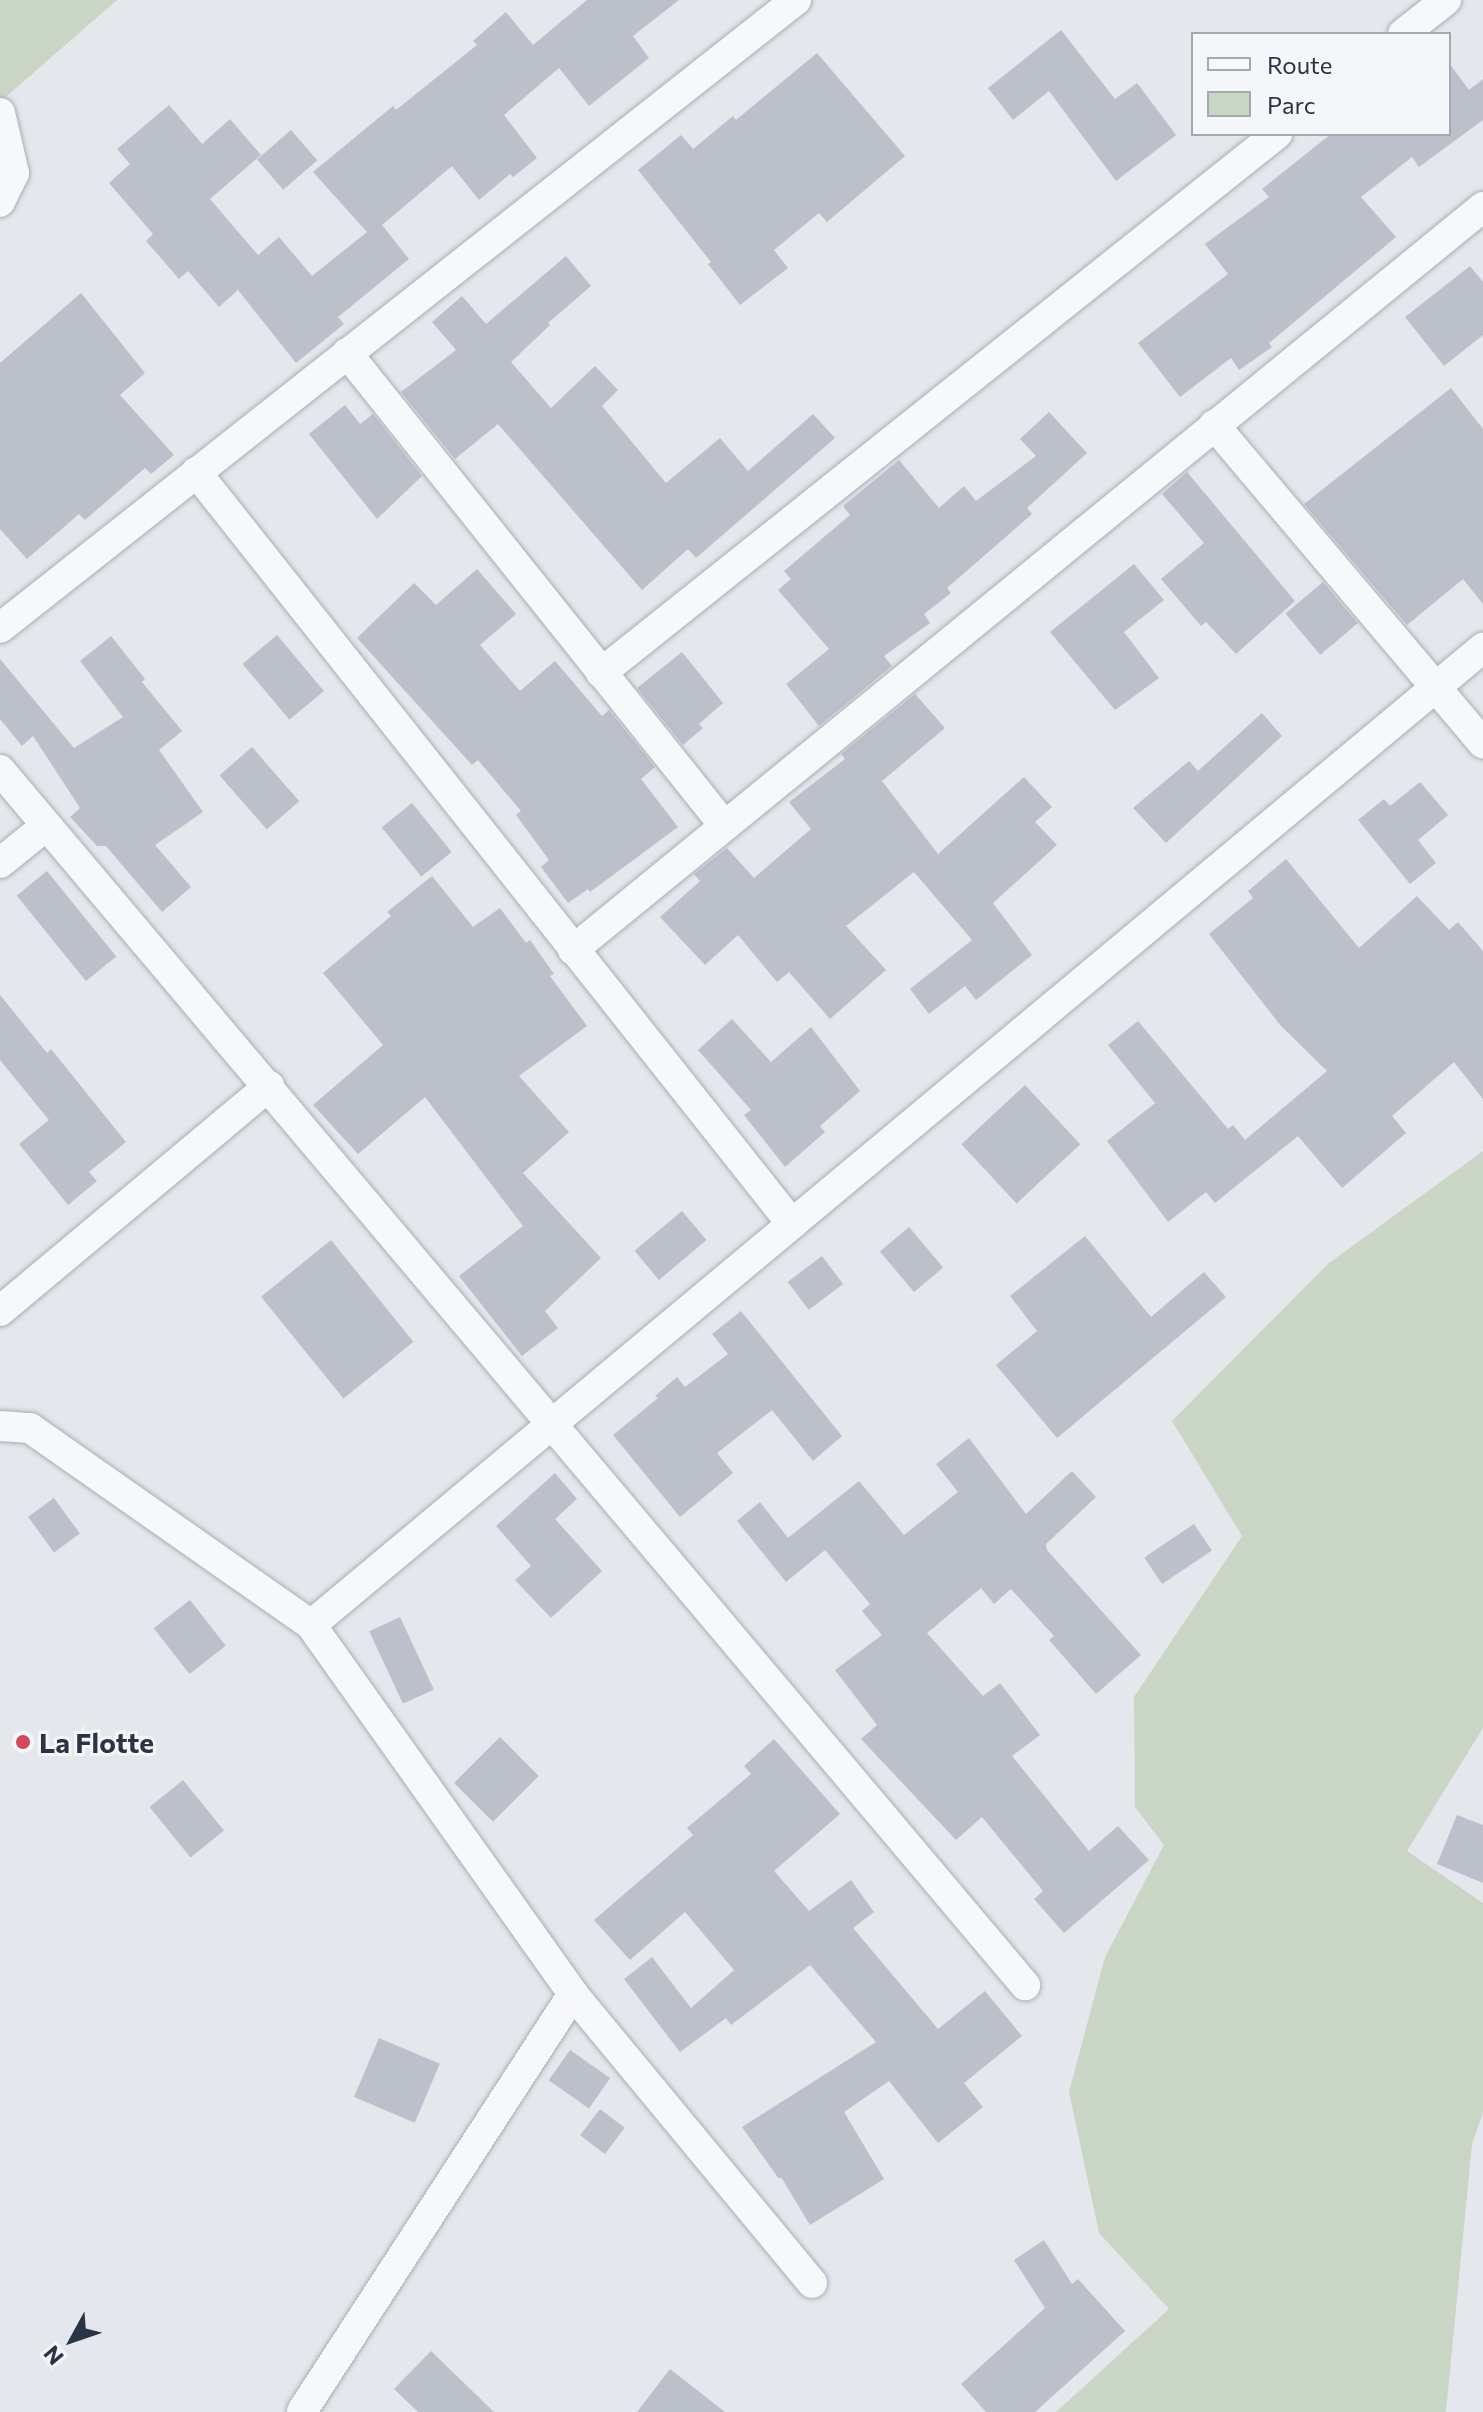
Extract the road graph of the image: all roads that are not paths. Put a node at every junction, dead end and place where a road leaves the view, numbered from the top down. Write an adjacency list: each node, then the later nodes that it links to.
1 (796, 0): 8 (street)
2 (1446, 0): 3 (street)
3 (1406, 32)
4 (0, 113): 6 (street)
5 (1274, 136): 13 (street)
6 (0, 202)
7 (1483, 207): 9 (street)
8 (347, 353): 10 (street); 13 (street)
9 (1214, 425): 14 (street); 17 (street)
10 (196, 472): 11 (street); 20 (street)
11 (0, 628)
12 (1483, 648): 14 (street)
13 (601, 673): 17 (street)
14 (1434, 689): 15 (street); 22 (street)
15 (1483, 743)
16 (0, 770): 18 (street)
17 (723, 824): 20 (street)
18 (46, 826): 19 (street); 21 (street)
19 (0, 863)
20 (573, 950): 22 (street)
21 (269, 1086): 23 (street); 24 (street)
22 (792, 1224): 24 (street)
23 (0, 1311)
24 (554, 1423): 26 (street); 27 (street)
25 (0, 1426): 26 (street)
26 (311, 1625): 28 (street)
27 (1025, 1985)
28 (573, 1994): 29 (street); 30 (street)
29 (812, 2283)
30 (302, 2412)

